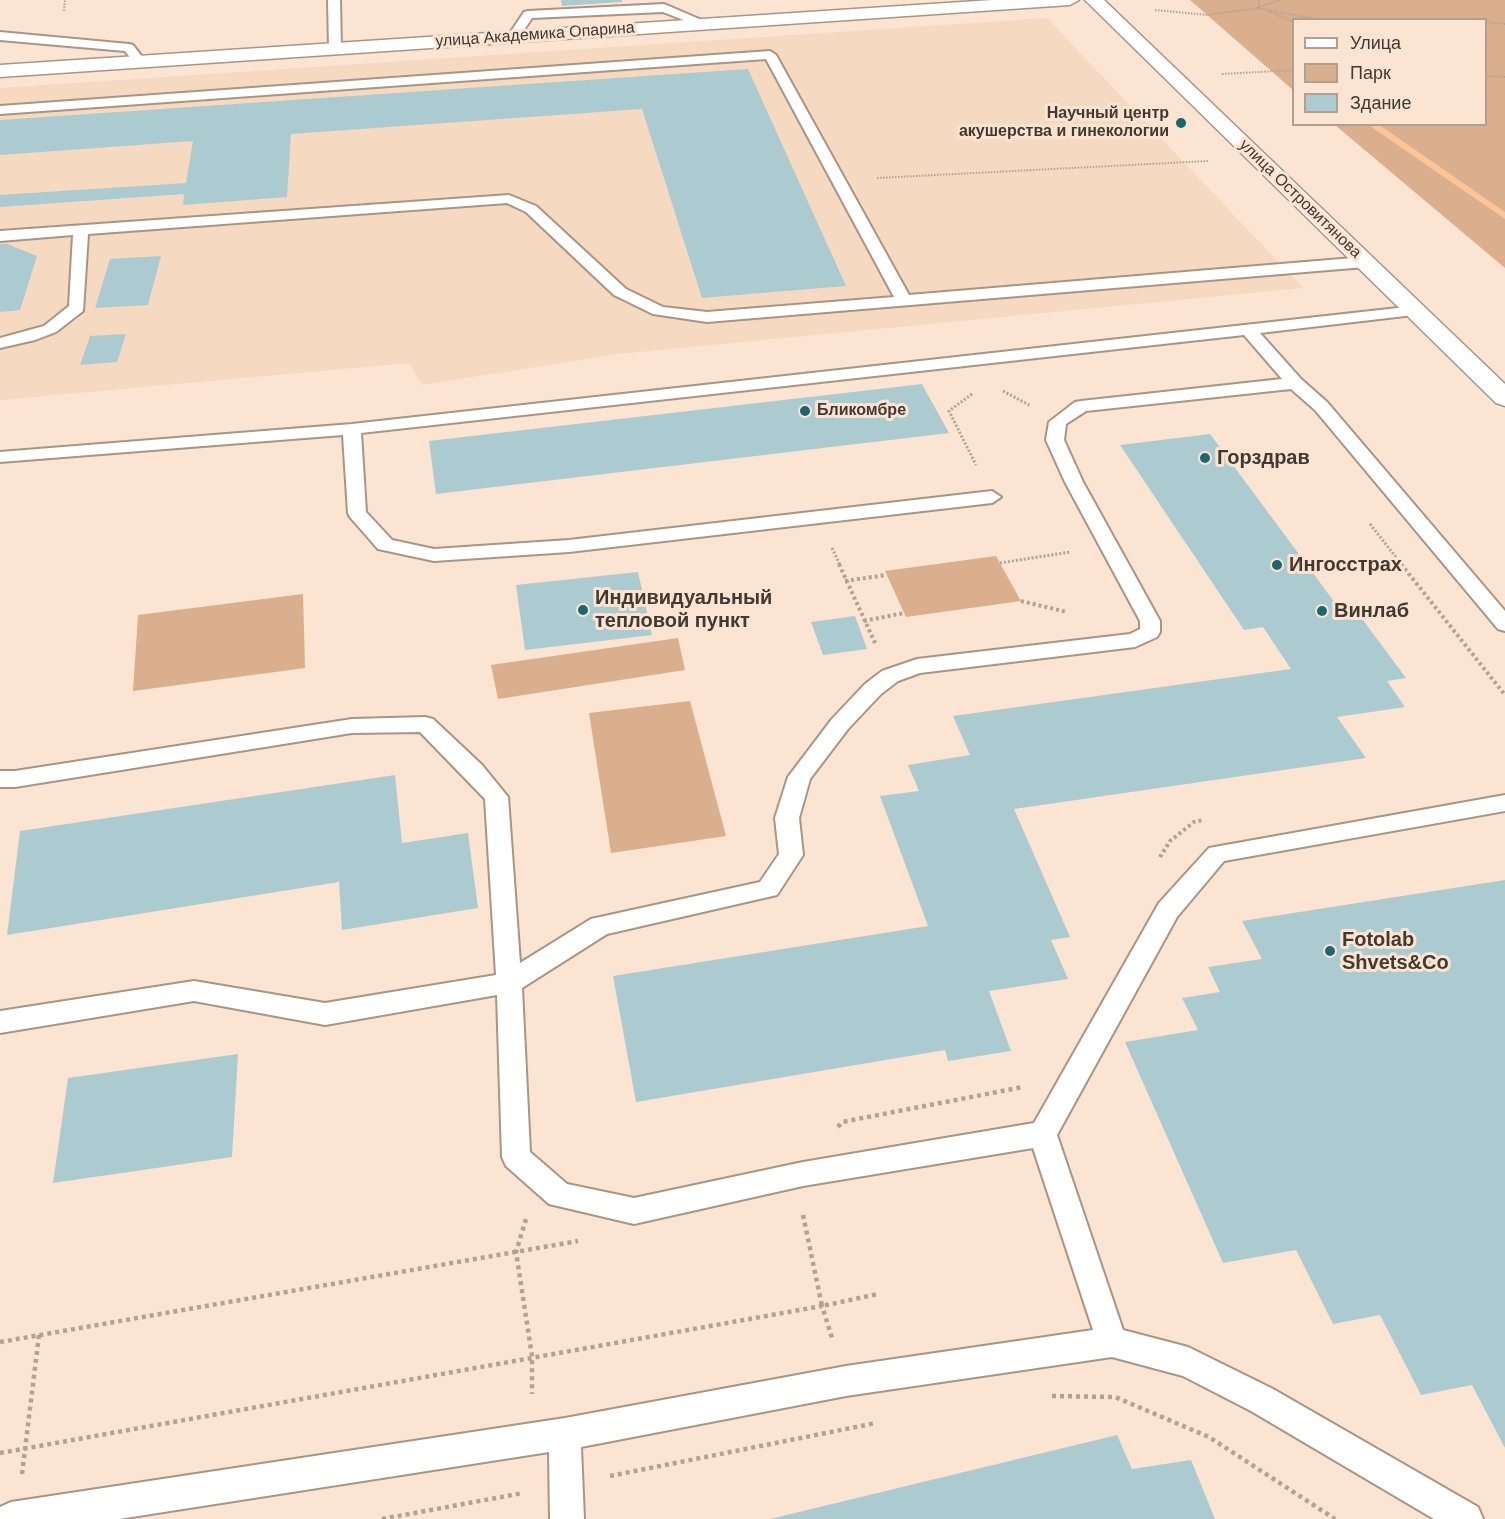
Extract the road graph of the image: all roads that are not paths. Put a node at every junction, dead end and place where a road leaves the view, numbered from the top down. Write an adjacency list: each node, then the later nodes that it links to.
1 (334, 0): 5 (lane)
2 (1070, 0): 5 (street, улица Академика Опарина)
3 (1095, 0): 11 (street, улица Островитянова)
4 (0, 36): 6 (lane)
5 (335, 48): 6 (street, улица Академика Опарина)
6 (140, 62): 7 (street, улица Академика Опарина)
7 (0, 71)
8 (0, 110): 12 (lane)
9 (81, 230): 10 (lane); 12 (lane); 15 (lane)
10 (0, 236)
11 (1365, 262): 12 (lane); 13 (street, улица Островитянова)
12 (904, 300)
13 (1416, 311): 14 (lane); 17 (street, улица Островитянова)
14 (1248, 330): 16 (lane); 18 (lane)
15 (0, 343)
16 (1295, 382): 21 (lane); 24 (lane)
17 (1505, 398)
18 (352, 429): 19 (lane); 20 (lane)
19 (0, 457)
20 (993, 497)
21 (1505, 624)
22 (0, 779): 24 (lane)
23 (1505, 803): 26 (lane)
24 (509, 983): 25 (lane); 26 (lane)
25 (0, 1022)
26 (1043, 1134): 27 (lane)
27 (1112, 1342): 28 (lane); 31 (lane)
28 (565, 1434): 29 (lane); 30 (lane)
29 (14, 1519)
30 (567, 1519)
31 (1466, 1519)

